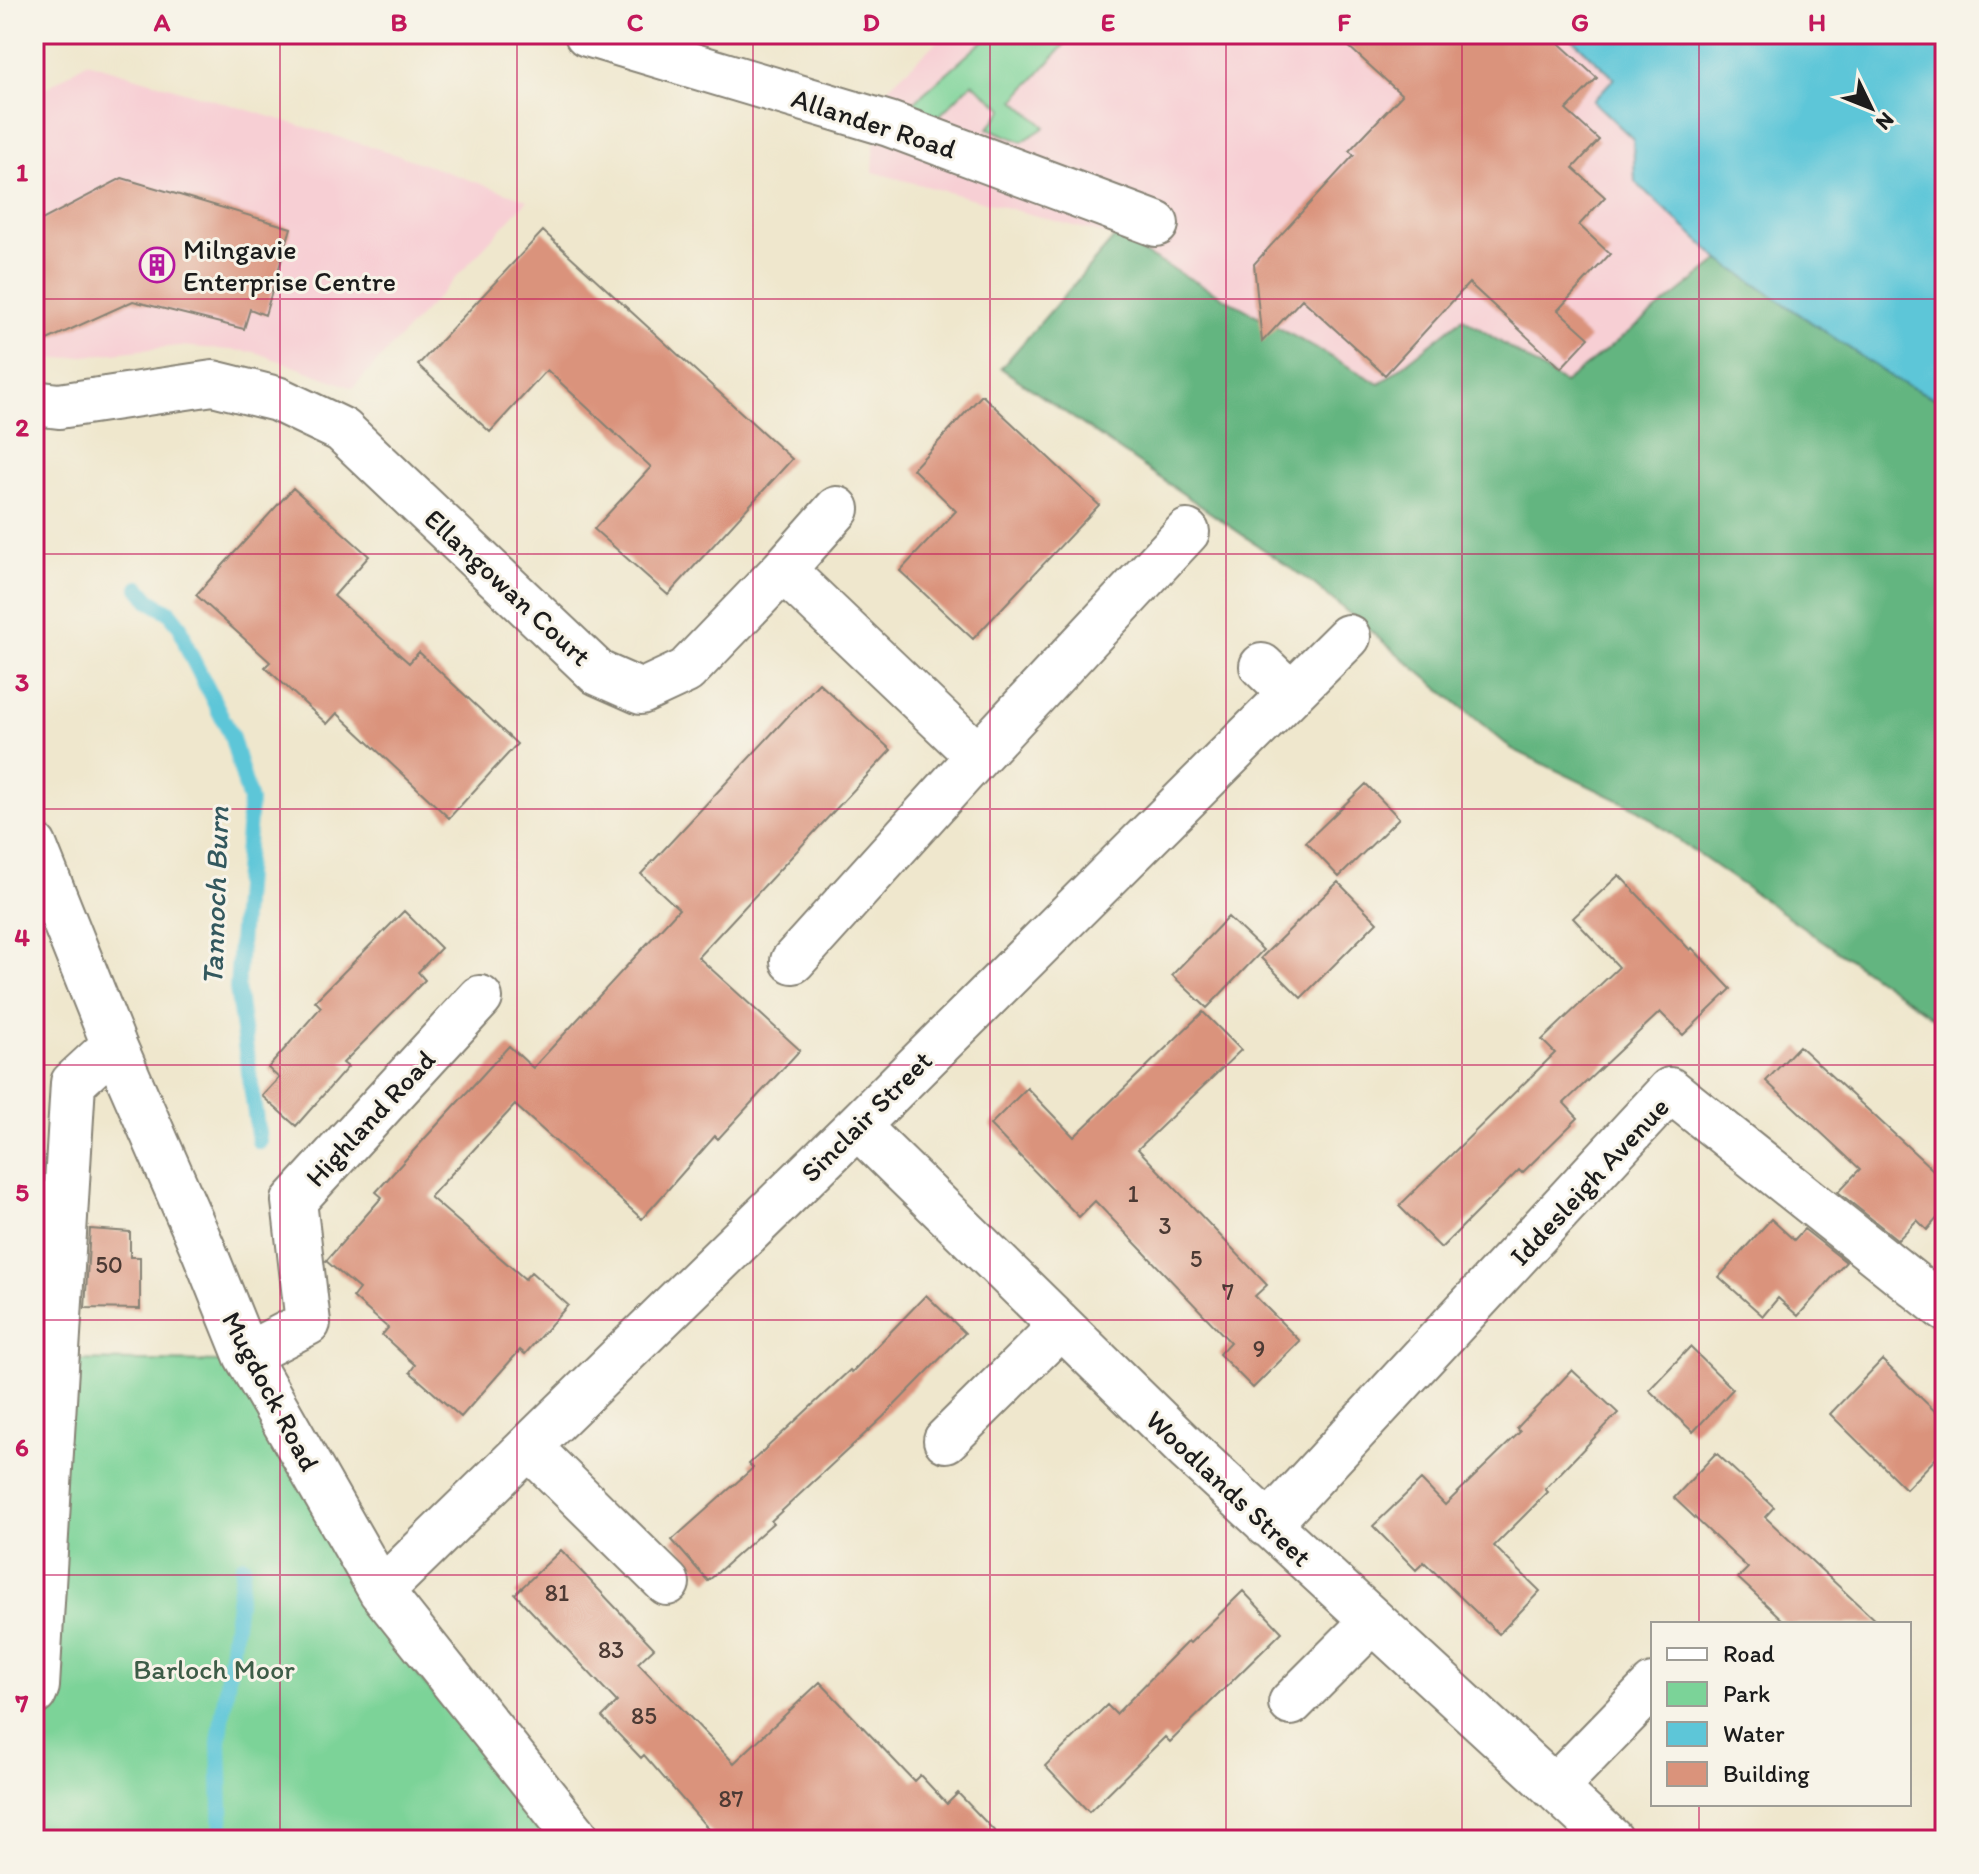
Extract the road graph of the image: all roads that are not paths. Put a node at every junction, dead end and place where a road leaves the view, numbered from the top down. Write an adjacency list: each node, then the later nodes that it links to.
1 (587, 34): 2 (street, Allander Road)
2 (1156, 224)
3 (42, 412): 6 (street, Ellangowan Court)
4 (837, 509): 6 (street, Ellangowan Court)
5 (1187, 532): 8 (street)
6 (783, 570): 8 (street)
7 (1348, 637): 13 (street, Sinclair Street)
8 (978, 756): 10 (street)
9 (34, 845): 12 (street, Mugdock Road)
10 (793, 961)
11 (480, 998): 16 (street, Highland Road)
12 (114, 1045): 16 (street, Mugdock Road); 24 (street)
13 (857, 1126): 15 (street, Woodlands Street); 18 (street, Sinclair Street)
14 (1945, 1309): 19 (street, Iddesleigh Avenue)
15 (1061, 1326): 17 (street); 19 (street, Woodlands Street)
16 (246, 1355): 21 (street, Mugdock Road)
17 (946, 1440)
18 (529, 1447): 20 (street); 21 (street, Sinclair Street)
19 (1268, 1525): 22 (street, Woodlands Street)
20 (667, 1583)
21 (381, 1591): 27 (street, Mugdock Road)
22 (1373, 1621): 25 (street); 26 (street, Woodlands Street)
23 (1651, 1688): 26 (street)
24 (34, 1693)
25 (1291, 1703)
26 (1554, 1788): 28 (street, Woodlands Street)
27 (579, 1840)
28 (1611, 1840)

